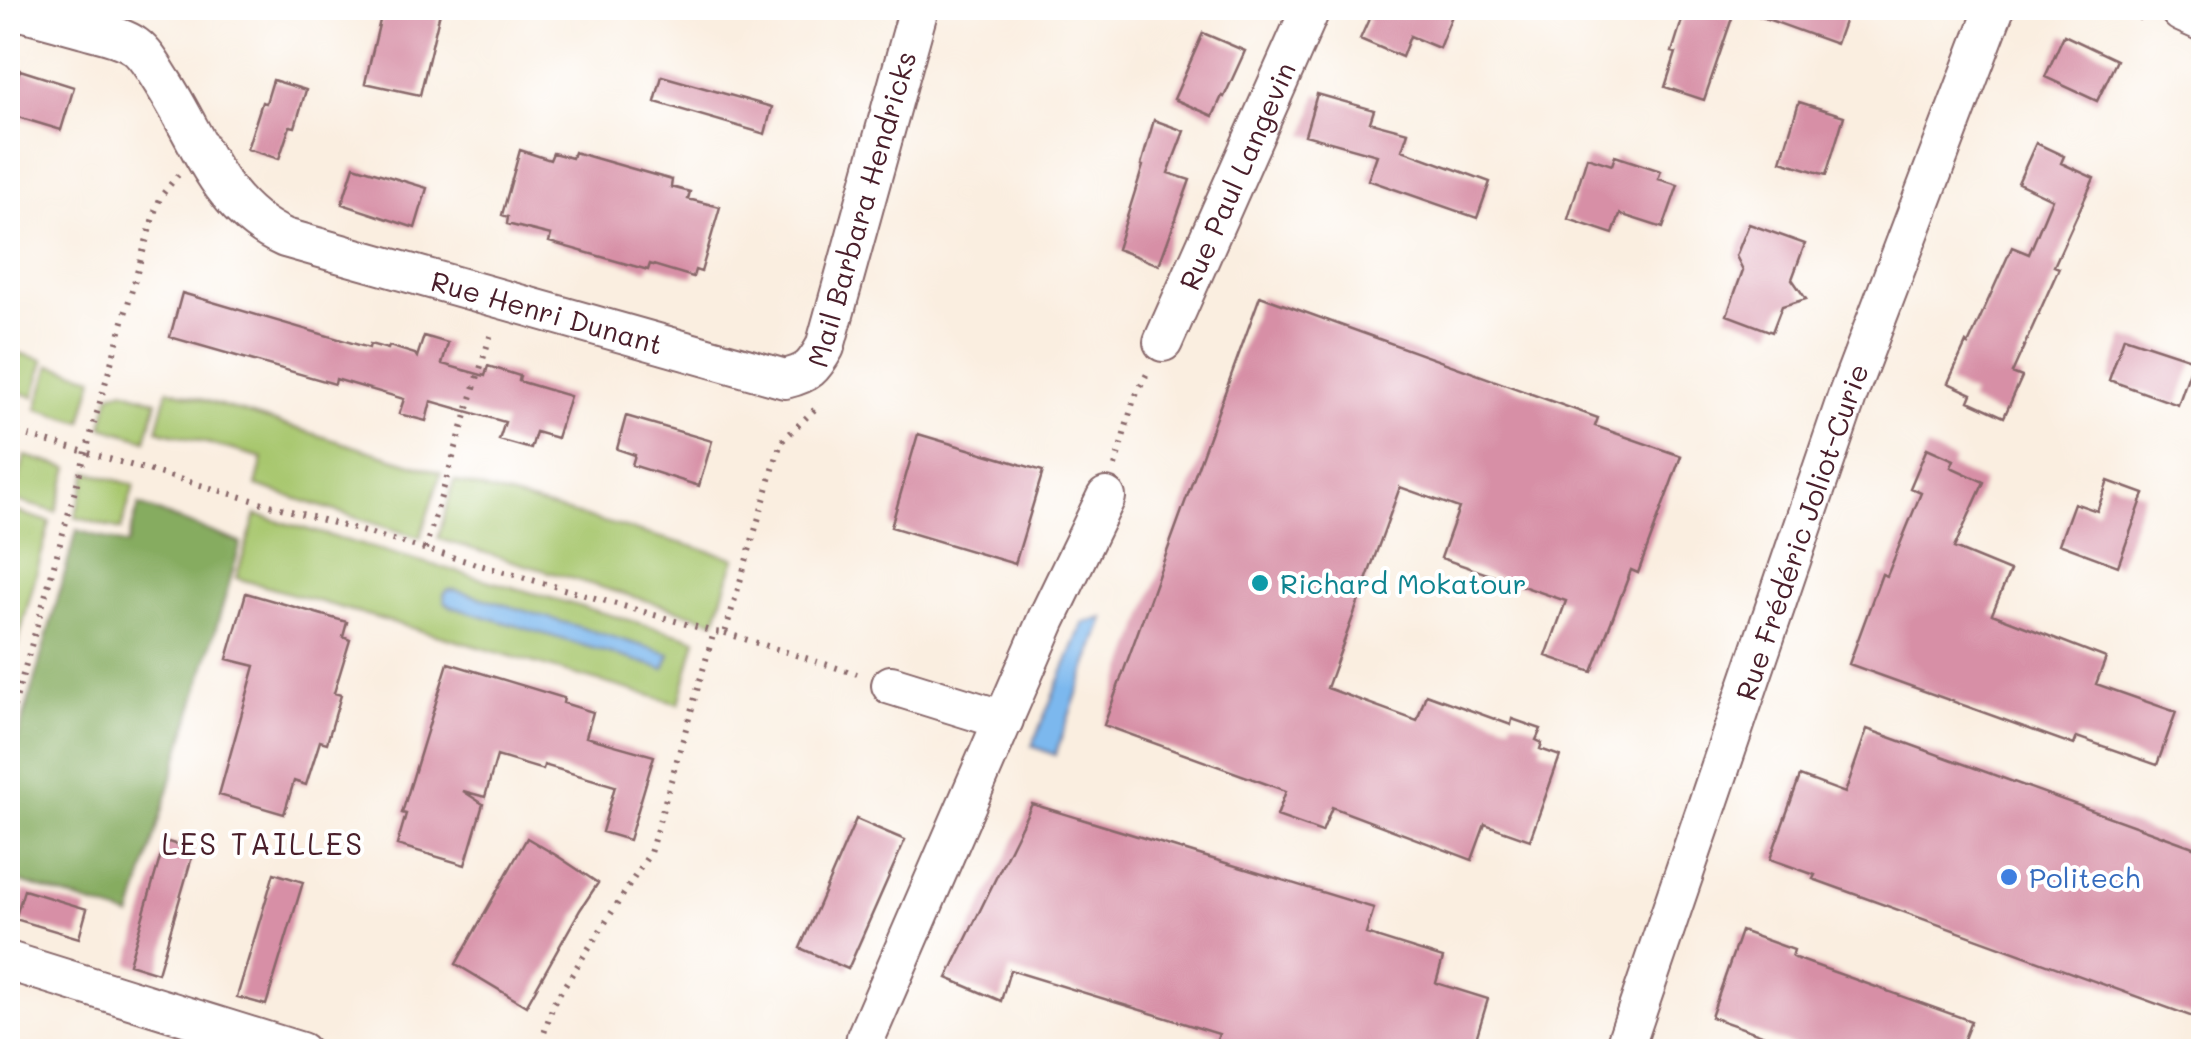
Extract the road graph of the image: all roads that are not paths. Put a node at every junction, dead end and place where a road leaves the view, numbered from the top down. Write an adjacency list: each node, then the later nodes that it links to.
1 (9, 8): 2 (street, Rue Henri Dunant)
2 (919, 8)
3 (1310, 8): 7 (street, Rue Paul Langevin)
4 (2184, 8): 6 (main road)
5 (1993, 13): 14 (street, Rue Frédéric Joliot-Curie)
6 (2204, 17)
7 (1163, 342)
8 (1106, 497): 10 (street)
9 (891, 685): 10 (street)
10 (1004, 720): 13 (street)
11 (8, 961): 12 (street)
12 (301, 1052)
13 (863, 1052)
14 (1623, 1052)

